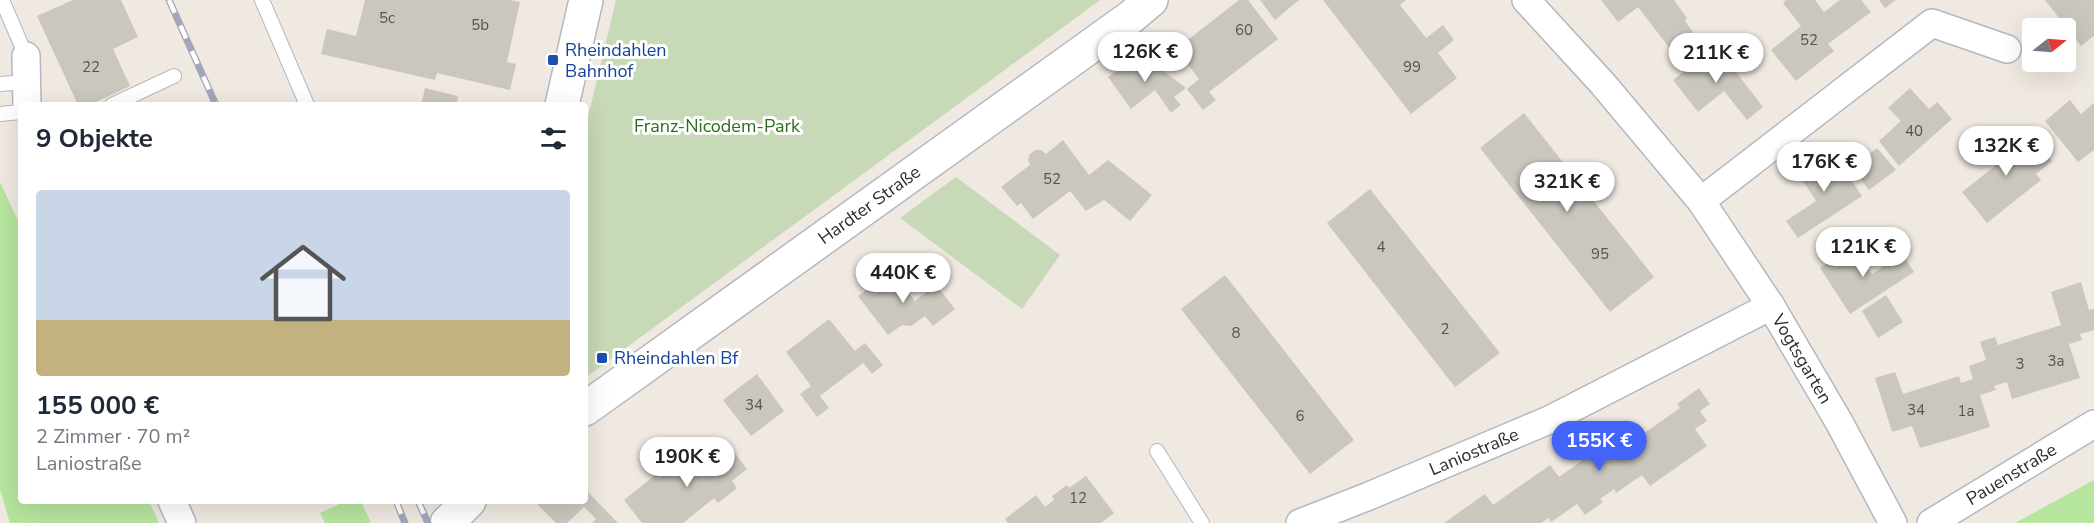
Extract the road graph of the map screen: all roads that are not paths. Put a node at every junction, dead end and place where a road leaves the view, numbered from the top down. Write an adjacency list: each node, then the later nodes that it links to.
1 (2, 0): 8 (lane)
2 (262, 0): 11 (lane)
3 (586, 0): 12 (street)
4 (1151, 0): 17 (street, Hardter Straße)
5 (1526, 0): 15 (street, Vogtsgarten)
6 (2007, 49): 15 (street)
7 (174, 76): 10 (lane)
8 (27, 81): 9 (lane)
9 (0, 84)
10 (118, 102)
11 (306, 102)
12 (563, 102)
13 (18, 112): 14 (lane)
14 (0, 114)
15 (1701, 201): 16 (street, Vogtsgarten)
16 (1771, 306): 25 (street, Laniostraße); 26 (street, Vogtsgarten)
17 (588, 407)
18 (2094, 424): 27 (street, Pauenstraße)
19 (1157, 451): 24 (lane)
20 (172, 504): 22 (street)
21 (466, 504): 23 (street)
22 (182, 523)
23 (447, 523)
24 (1202, 523)
25 (1300, 523)
26 (1893, 523)
27 (1931, 523)

